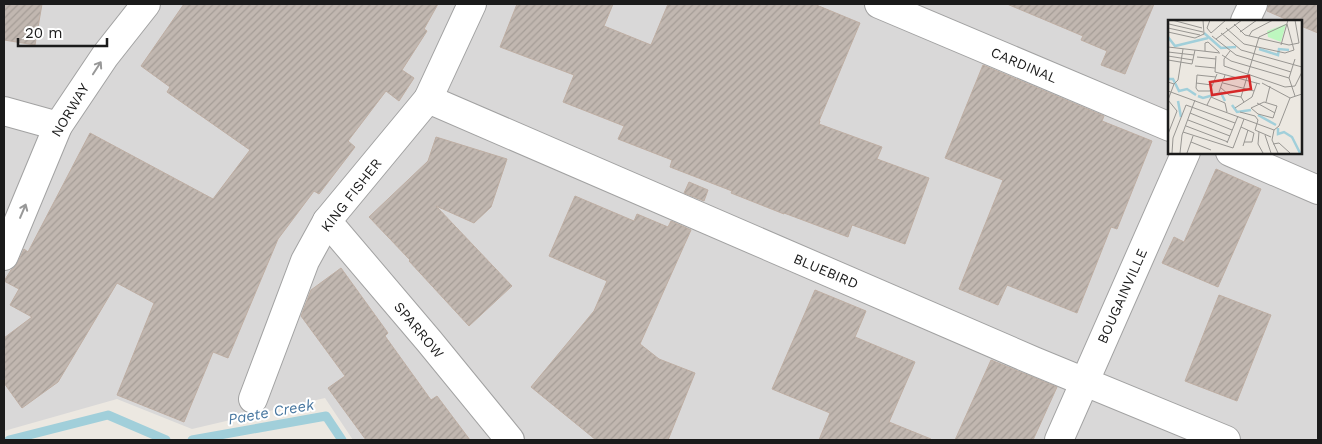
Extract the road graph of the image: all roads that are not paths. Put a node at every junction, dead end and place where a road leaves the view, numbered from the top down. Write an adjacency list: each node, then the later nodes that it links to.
1 (146, 4): 8 (street, NORWAY, one-way to 1)
2 (472, 4): 6 (street, KING FISHER)
3 (879, 4): 9 (street, CARDINAL)
4 (1253, 4): 5 (street)
5 (1245, 20)
6 (428, 99): 13 (street, KING FISHER); 15 (street, BLUEBIRD)
7 (4, 111): 8 (street)
8 (58, 126): 14 (street, NORWAY, one-way to 8)
9 (1168, 126)
10 (1185, 154): 15 (street, BOUGAINVILLE)
11 (1235, 154): 12 (street)
12 (1318, 190)
13 (327, 221): 16 (street, KING FISHER); 17 (street, SPARROW)
14 (4, 256)
15 (1084, 382): 18 (street, BOUGAINVILLE); 19 (street, BLUEBIRD)
16 (253, 399)
17 (510, 440)
18 (1059, 440)
19 (1226, 440)

